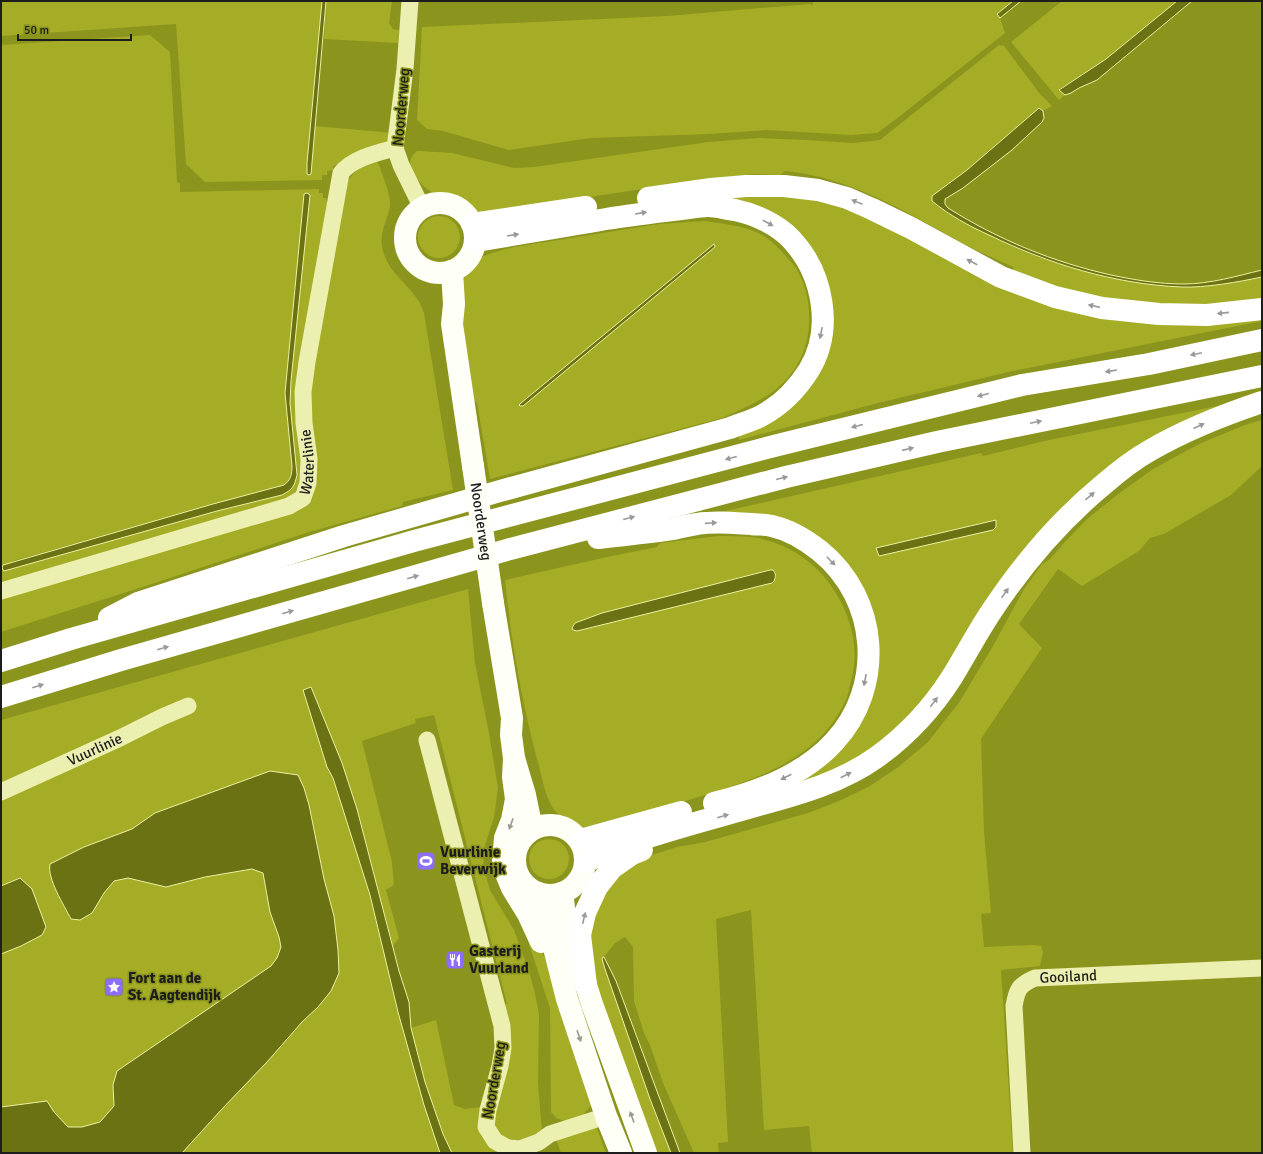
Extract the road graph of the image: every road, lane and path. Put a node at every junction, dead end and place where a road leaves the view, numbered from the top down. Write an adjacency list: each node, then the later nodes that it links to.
1 (410, 1): 2 (street, Noorderweg)
2 (395, 148): 3 (street, Noorderweg); 11 (street, Waterlinie)
3 (422, 208): 4 (main road); 5 (main road)
4 (473, 233): 5 (main road); 6 (highway, one-way to 4); 12 (highway, one-way to 12)
5 (443, 272): 16 (main road, Noorderweg, bridge)
6 (1262, 309)
7 (1262, 340): 12 (highway, one-way to 12)
8 (1262, 376): 10 (highway, one-way to 8)
9 (1262, 402): 21 (highway, one-way to 9)
10 (510, 549): 14 (highway, one-way to 10); 22 (highway, one-way to 22)
11 (1, 591)
12 (71, 639): 13 (highway)
13 (1, 662)
14 (1, 697)
15 (188, 706): 19 (street, Vuurlinie)
16 (512, 718): 18 (main road, Noorderweg); 20 (main road, Noorderweg)
17 (427, 740): 29 (street, Noorderweg)
18 (514, 758): 20 (main road, Noorderweg); 28 (main road, Noorderweg, one-way to 28)
19 (1, 792)
20 (541, 827): 22 (main road); 24 (main road)
21 (685, 827): 23 (highway); 27 (highway, one-way to 21)
22 (580, 840): 23 (main road)
23 (585, 862): 25 (main road)
24 (538, 893): 25 (main road); 28 (main road, Noorderweg)
25 (562, 893): 27 (main road)
26 (1262, 968): 32 (street, Gooiland)
27 (586, 985): 31 (main road, one-way to 27)
28 (567, 999): 29 (main road, Noorderweg, one-way to 29)
29 (606, 1116): 30 (main road, Noorderweg)
30 (621, 1153)
31 (646, 1153)
32 (1022, 1153)

